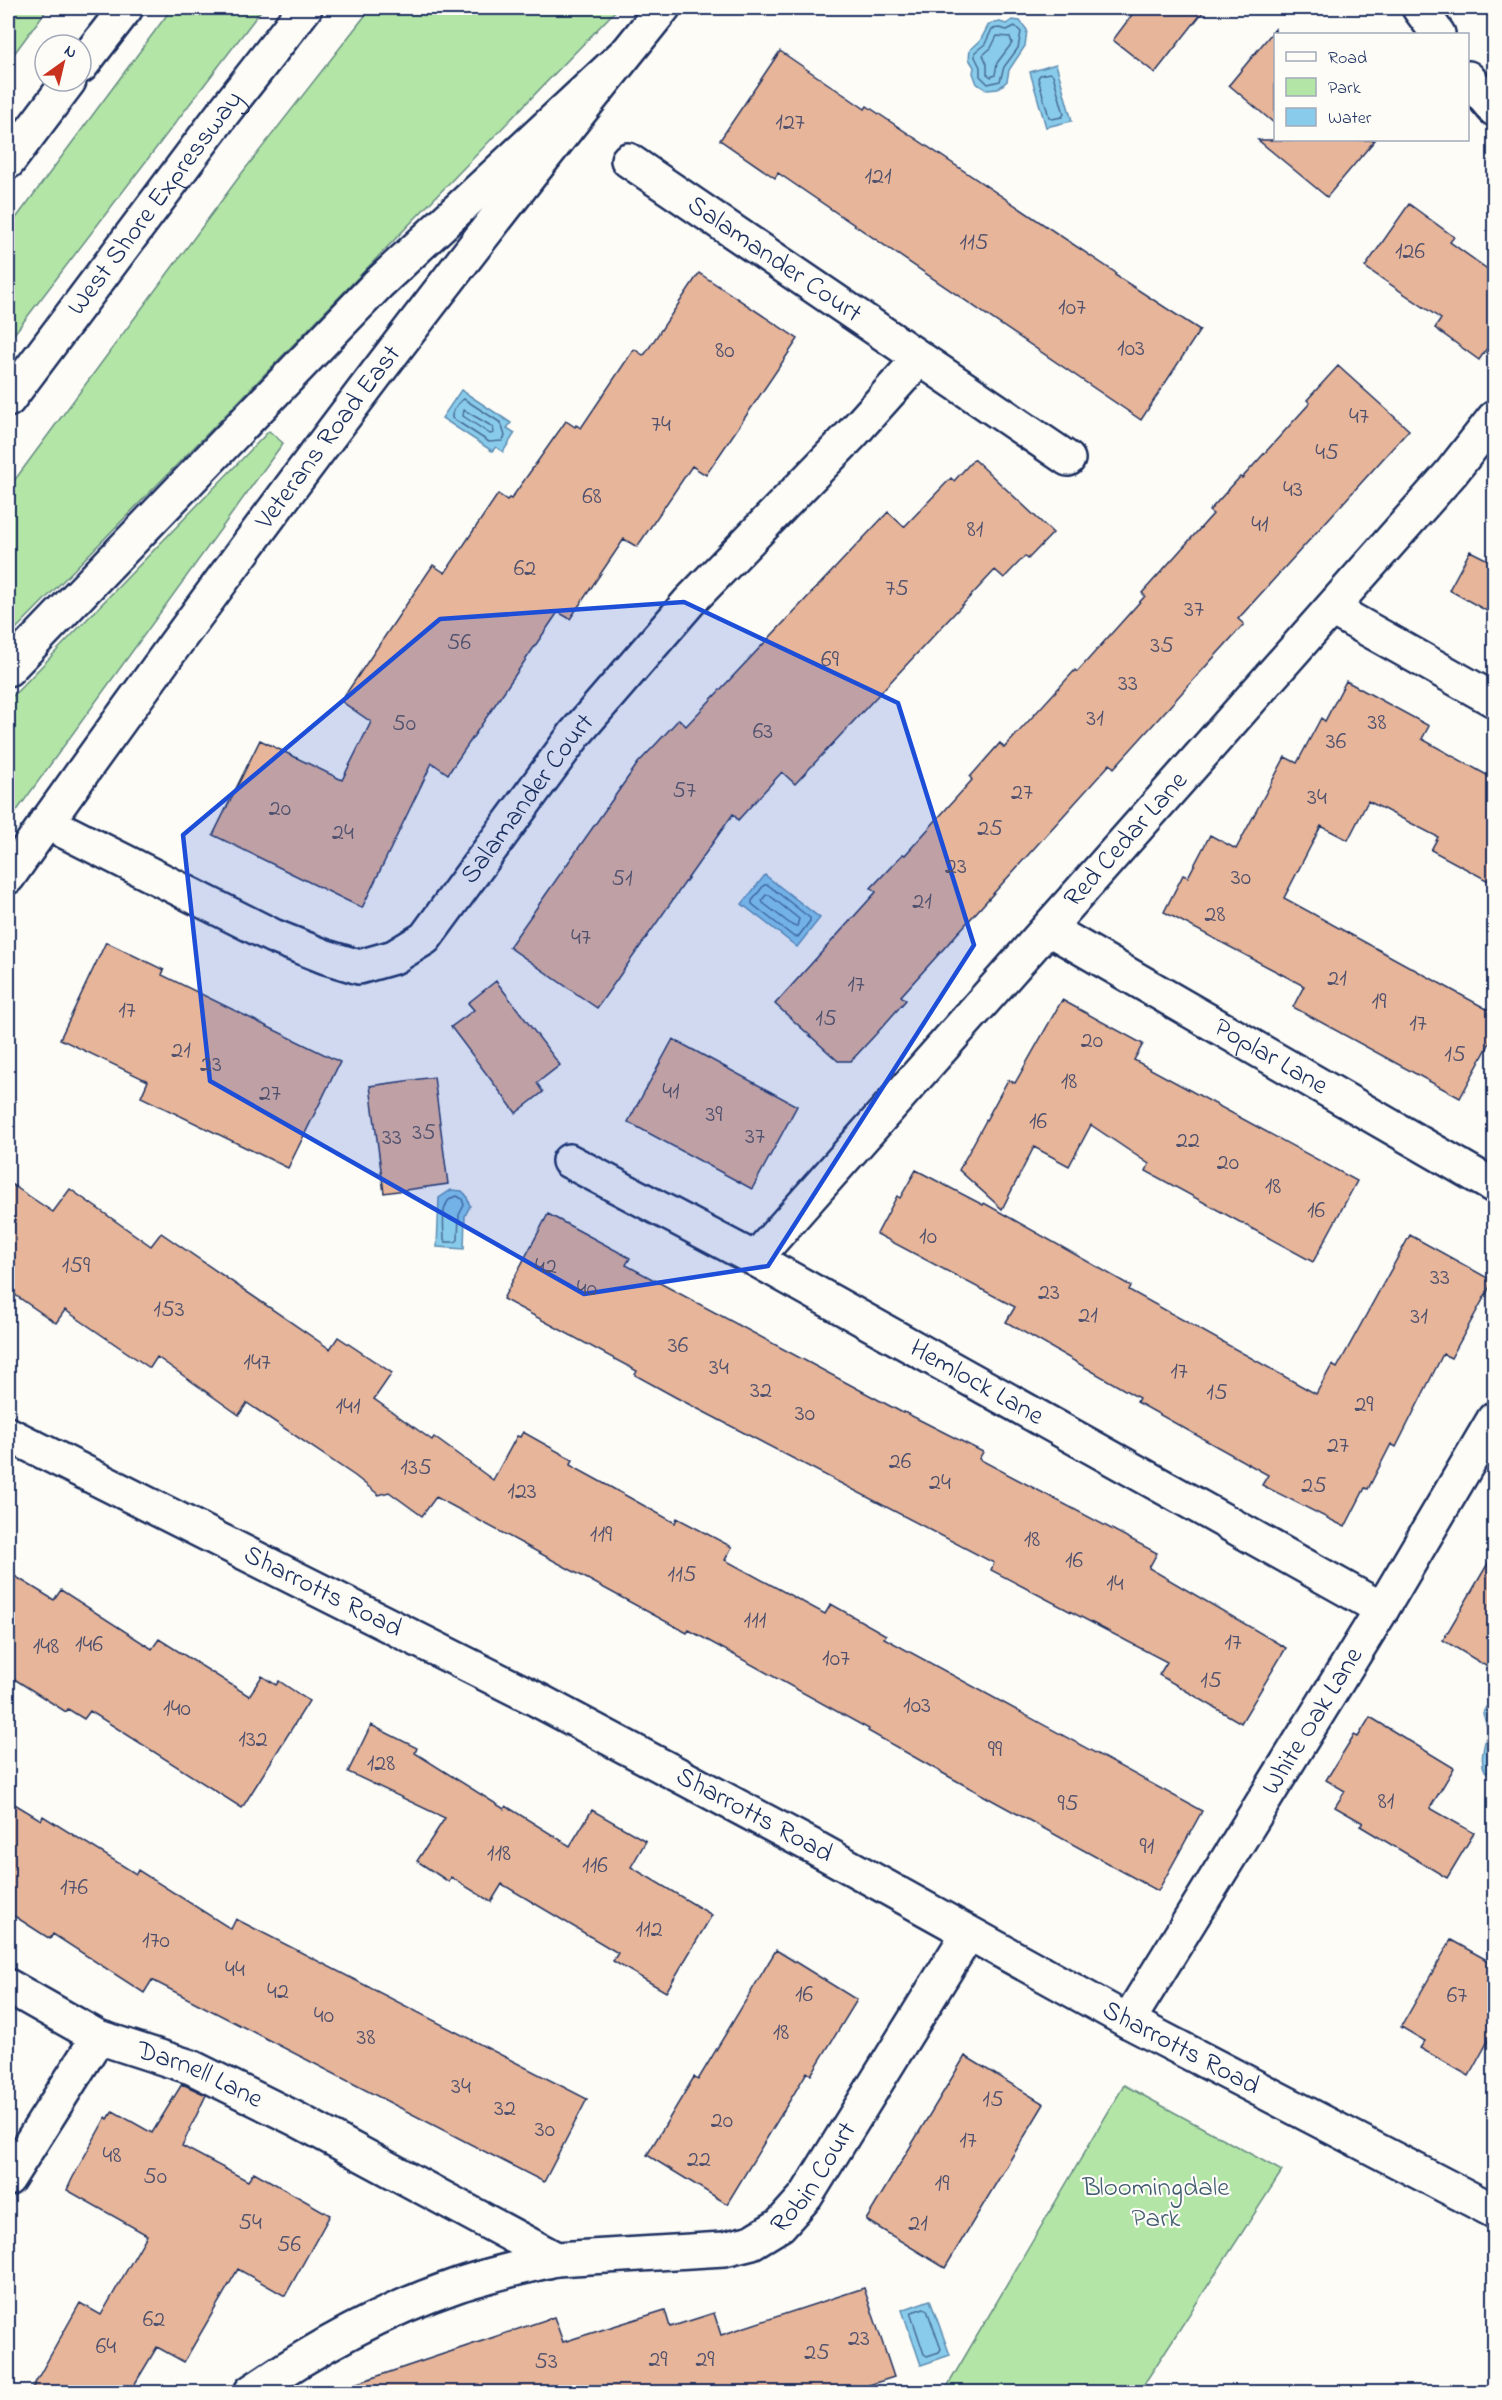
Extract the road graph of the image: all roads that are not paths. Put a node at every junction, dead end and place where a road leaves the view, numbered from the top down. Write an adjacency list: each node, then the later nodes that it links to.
1 (126, 8): 6 (main road)
2 (305, 8): 14 (main road, West Shore Expressway)
3 (663, 8): 7 (main road, Veterans Road East)
4 (1419, 8): 5 (main road)
5 (1436, 33)
6 (93, 51)
7 (625, 54): 18 (main road); 20 (main road, Veterans Road East)
8 (1469, 80): 10 (main road)
9 (60, 93): 12 (main road)
10 (1494, 109)
11 (628, 160): 13 (main road, Salamander Court)
12 (8, 162)
13 (919, 359): 16 (main road, Salamander Court); 20 (main road, Salamander Court)
14 (8, 400)
15 (1494, 418): 17 (main road, Red Cedar Lane)
16 (1068, 459)
17 (1332, 609): 19 (main road); 22 (main road, Red Cedar Lane)
18 (8, 669)
19 (1494, 700)
20 (46, 822): 21 (main road, Veterans Road East)
21 (8, 877)
22 (1049, 929): 24 (main road, Poplar Lane); 25 (main road, Red Cedar Lane)
23 (569, 1161): 25 (main road, Hemlock Lane)
24 (1494, 1186)
25 (755, 1259): 28 (main road, Hemlock Lane)
26 (1494, 1419): 28 (main road, White Oak Lane)
27 (8, 1434): 29 (main road, Sharrotts Road)
28 (1382, 1609): 31 (main road, White Oak Lane)
29 (968, 1934): 31 (main road, Sharrotts Road); 35 (main road, Robin Court)
30 (8, 1986): 32 (main road, Darnell Lane)
31 (1128, 2021): 34 (main road, Sharrotts Road)
32 (98, 2037): 33 (main road, Darnell Lane); 35 (main road, Darnell Lane)
33 (8, 2179)
34 (1494, 2211)
35 (556, 2259): 36 (main road, Robin Court)
36 (251, 2392)

